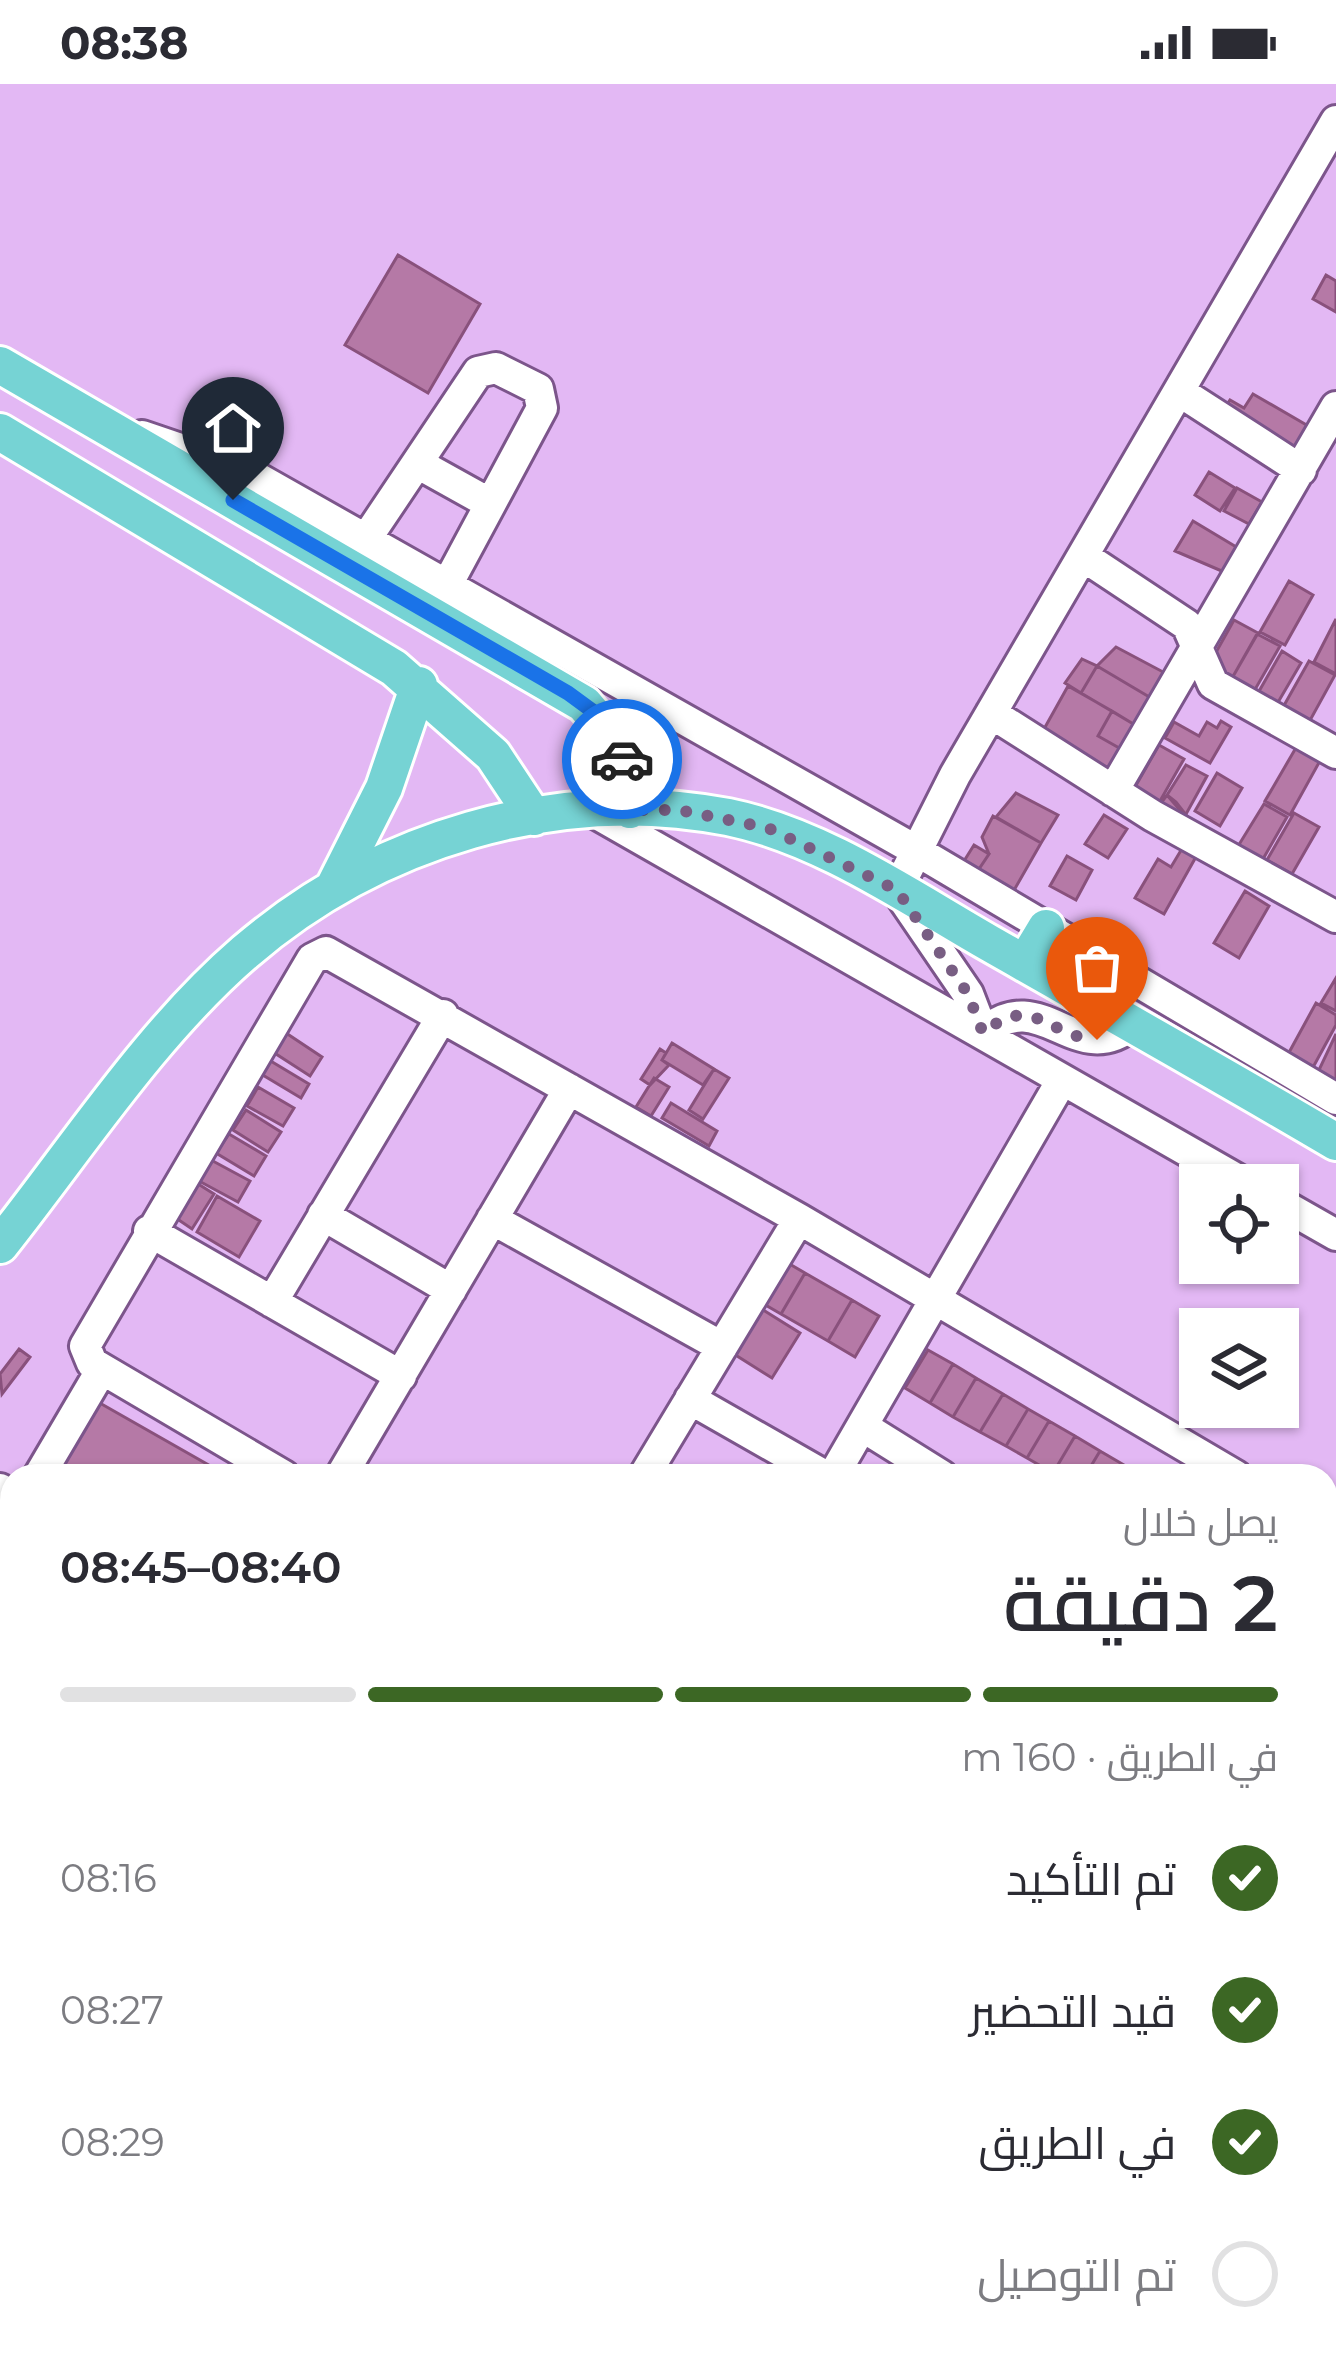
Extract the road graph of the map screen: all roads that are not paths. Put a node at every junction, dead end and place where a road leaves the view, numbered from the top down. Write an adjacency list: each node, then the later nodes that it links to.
1 (1336, 122): 3 (street)
2 (0, 365): 5 (main road)
3 (1182, 393): 8 (street); 12 (street)
4 (1336, 407): 8 (street)
5 (96, 421): 10 (main road); 11 (street)
6 (0, 432): 13 (main road)
7 (417, 463): 9 (street); 9 (street); 11 (street)
8 (1301, 470): 16 (street)
9 (489, 503): 14 (street)
10 (268, 520): 13 (main road); 15 (main road)
11 (366, 539): 14 (street)
12 (1082, 556): 16 (street); 19 (street)
13 (228, 568): 17 (main road)
14 (447, 585): 25 (street)
15 (406, 601): 17 (main road); 22 (main road)
16 (1199, 649): 20 (street); 21 (street)
17 (381, 659): 18 (main road)
18 (418, 686): 24 (main road); 26 (main road)
19 (991, 713): 21 (street); 25 (street)
20 (1336, 753)
21 (1114, 791): 28 (street)
22 (630, 810): 23 (main road); 27 (main road)
23 (592, 811): 24 (main road); 33 (street)
24 (534, 817): 26 (main road)
25 (917, 851): 27 (street); 29 (street)
26 (335, 885): 45 (main road)
27 (897, 890): 30 (main road); 33 (street)
28 (1336, 917)
29 (1046, 928): 30 (main road); 36 (street)
30 (1025, 963): 32 (main road)
31 (443, 1015): 35 (street); 40 (street); 43 (street)
32 (1134, 1023): 33 (street); 37 (main road)
33 (983, 1033): 34 (street)
34 (1062, 1080): 38 (street); 48 (street)
35 (569, 1089): 41 (street); 42 (street)
36 (1336, 1099)
37 (1336, 1142)
38 (1210, 1164)
39 (1299, 1214): 44 (street)
40 (323, 1215): 46 (street); 47 (street)
41 (492, 1219): 46 (street); 49 (street)
42 (799, 1220): 48 (street); 49 (street)
43 (148, 1231): 47 (street); 50 (street)
44 (1336, 1235)
45 (0, 1245)
46 (451, 1290): 51 (street)
47 (272, 1302): 51 (street)
48 (933, 1302): 53 (street); 61 (street)
49 (722, 1347): 52 (street)
50 (102, 1369): 54 (street); 55 (street)
51 (400, 1376): 56 (street)
52 (690, 1399): 57 (street); 58 (street)
53 (862, 1426): 59 (street); 60 (street)
54 (45, 1464)
55 (264, 1464)
56 (348, 1464)
57 (651, 1464)
58 (807, 1464)
59 (837, 1464)
60 (923, 1464)
61 (1186, 1464)

